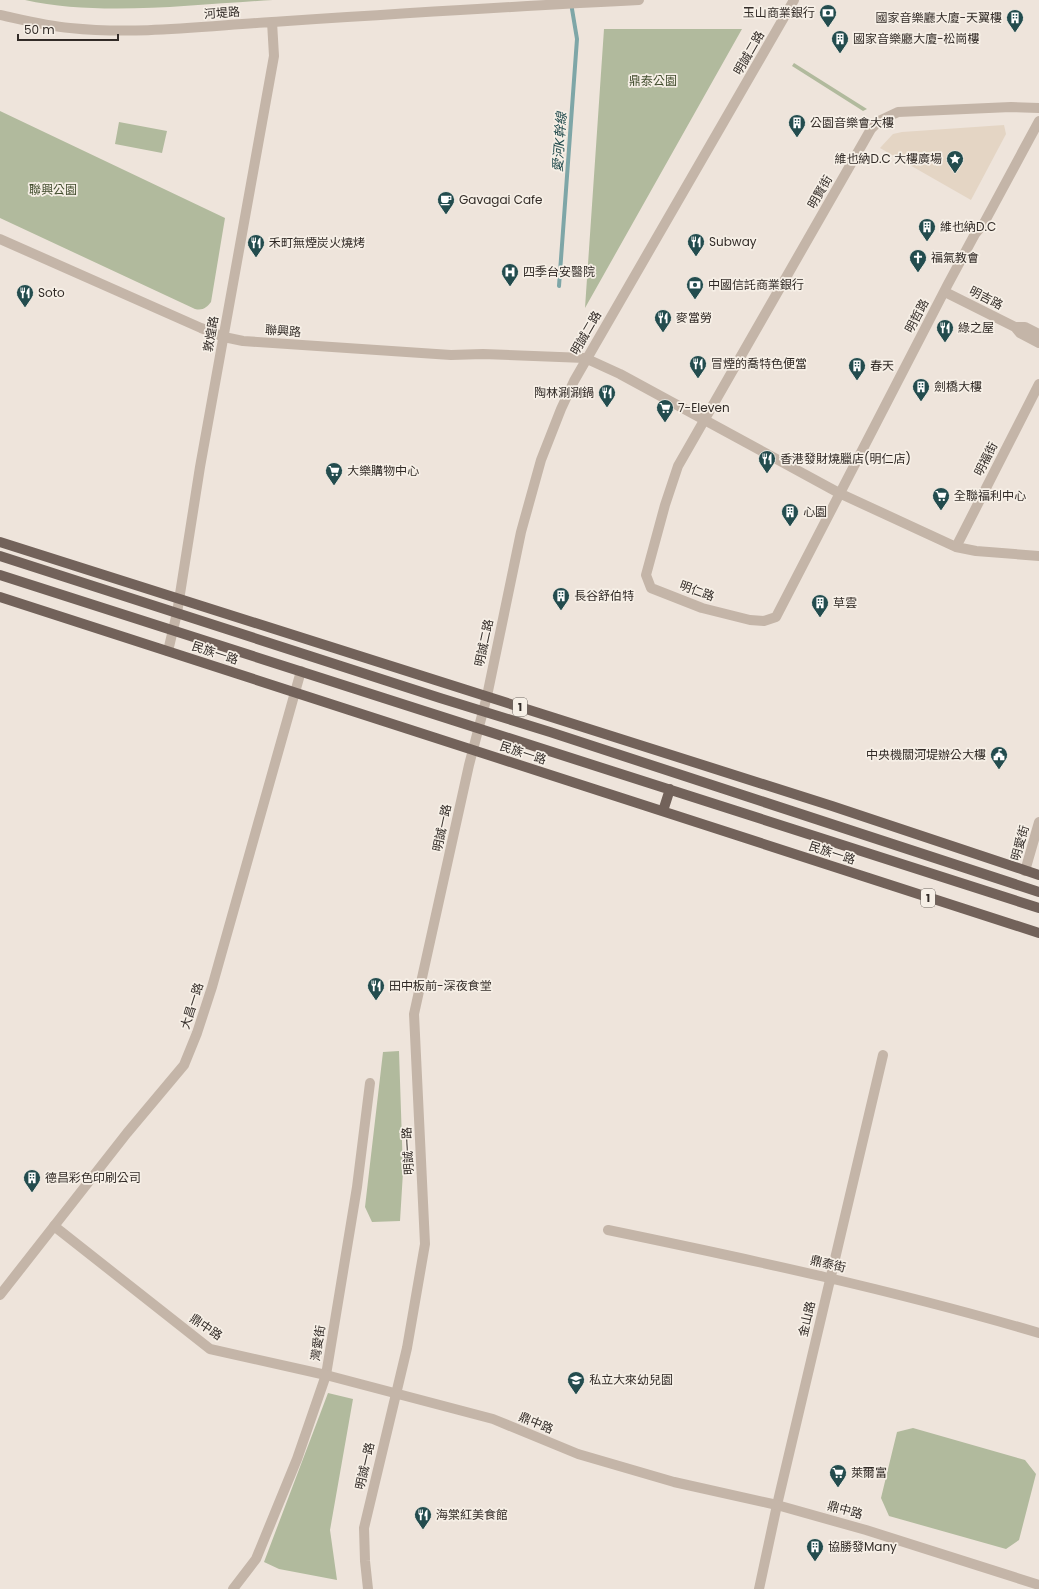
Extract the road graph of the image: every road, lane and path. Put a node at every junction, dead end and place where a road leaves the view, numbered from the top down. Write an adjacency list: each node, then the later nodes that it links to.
1 (640, 0): 4 (street, 河堤路)
2 (794, 0): 14 (street, 明誠二路)
3 (0, 14): 4 (street, 河堤路)
4 (272, 22): 12 (street, 敦煌路)
5 (1039, 108): 7 (street, 明哲路); 16 (street, 明賢街)
6 (1039, 121): 7 (street, 明哲路)
7 (1021, 154): 9 (street, 明哲路)
8 (0, 239): 12 (street, 聯興路)
9 (945, 292): 10 (street, 明吉路); 17 (street, 明哲路)
10 (1015, 327): 11 (street, 明吉路); 13 (street, 明吉路)
11 (1039, 334)
12 (224, 337): 14 (street, 聯興路); 24 (street, 敦煌路)
13 (1039, 343)
14 (585, 358): 16 (street); 30 (street, 明誠二路)
15 (1039, 384): 19 (street, 明福街)
16 (704, 418): 17 (street); 17 (street, 明仁路)
17 (839, 493): 19 (street)
18 (0, 542): 24 (main road, 1)
19 (956, 547): 21 (street)
20 (0, 556): 25 (main road, 1)
21 (1039, 556)
22 (0, 576): 26 (main road, 民族一路 / 1)
23 (0, 597): 27 (main road, 民族一路 / 1)
24 (180, 599): 25 (street, 敦煌路); 30 (main road, 1)
25 (177, 613): 26 (street, 敦煌路); 31 (main road, 1)
26 (172, 631): 27 (street, 敦煌路); 28 (main road, 民族一路 / 1)
27 (168, 651): 29 (main road, 民族一路 / 1)
28 (301, 671): 29 (street, 大昌一路); 32 (main road, 民族一路 / 1)
29 (295, 692): 33 (main road, 民族一路 / 1); 46 (street, 大昌一路)
30 (487, 696): 31 (street, 明誠二路); 34 (main road, 1)
31 (483, 712): 32 (street, 明誠一路); 35 (main road, 1)
32 (479, 730): 33 (street, 明誠一路); 36 (main road, 民族一路 / 1)
33 (473, 750): 37 (main road, 民族一路 / 1); 52 (street, 明誠一路)
34 (684, 759): 35 (main road); 39 (main road, 1)
35 (679, 774): 41 (main road, 1)
36 (670, 789): 37 (main road); 42 (main road, 民族一路 / 1)
37 (663, 811): 43 (main road, 民族一路 / 1)
38 (1039, 822): 39 (street, 明愛街)
39 (1026, 871): 40 (main road, 1)
40 (1039, 875)
41 (1039, 892)
42 (1039, 908)
43 (1039, 933)
44 (883, 1055): 48 (street, 金山路)
45 (370, 1083): 51 (street, 灣愛街)
46 (54, 1226): 49 (street, 大昌一路); 51 (street, 鼎中路)
47 (608, 1230): 48 (street, 鼎泰街)
48 (830, 1278): 50 (street, 鼎泰街); 53 (street, 金山路)
49 (0, 1295)
50 (1039, 1333)
51 (326, 1375): 52 (street, 鼎中路); 55 (street, 灣愛街)
52 (395, 1393): 53 (street, 鼎中路); 56 (street, 明誠一路)
53 (777, 1506): 54 (street, 鼎中路); 57 (street, 金山路)
54 (1039, 1585)
55 (233, 1589)
56 (368, 1589)
57 (759, 1589)

